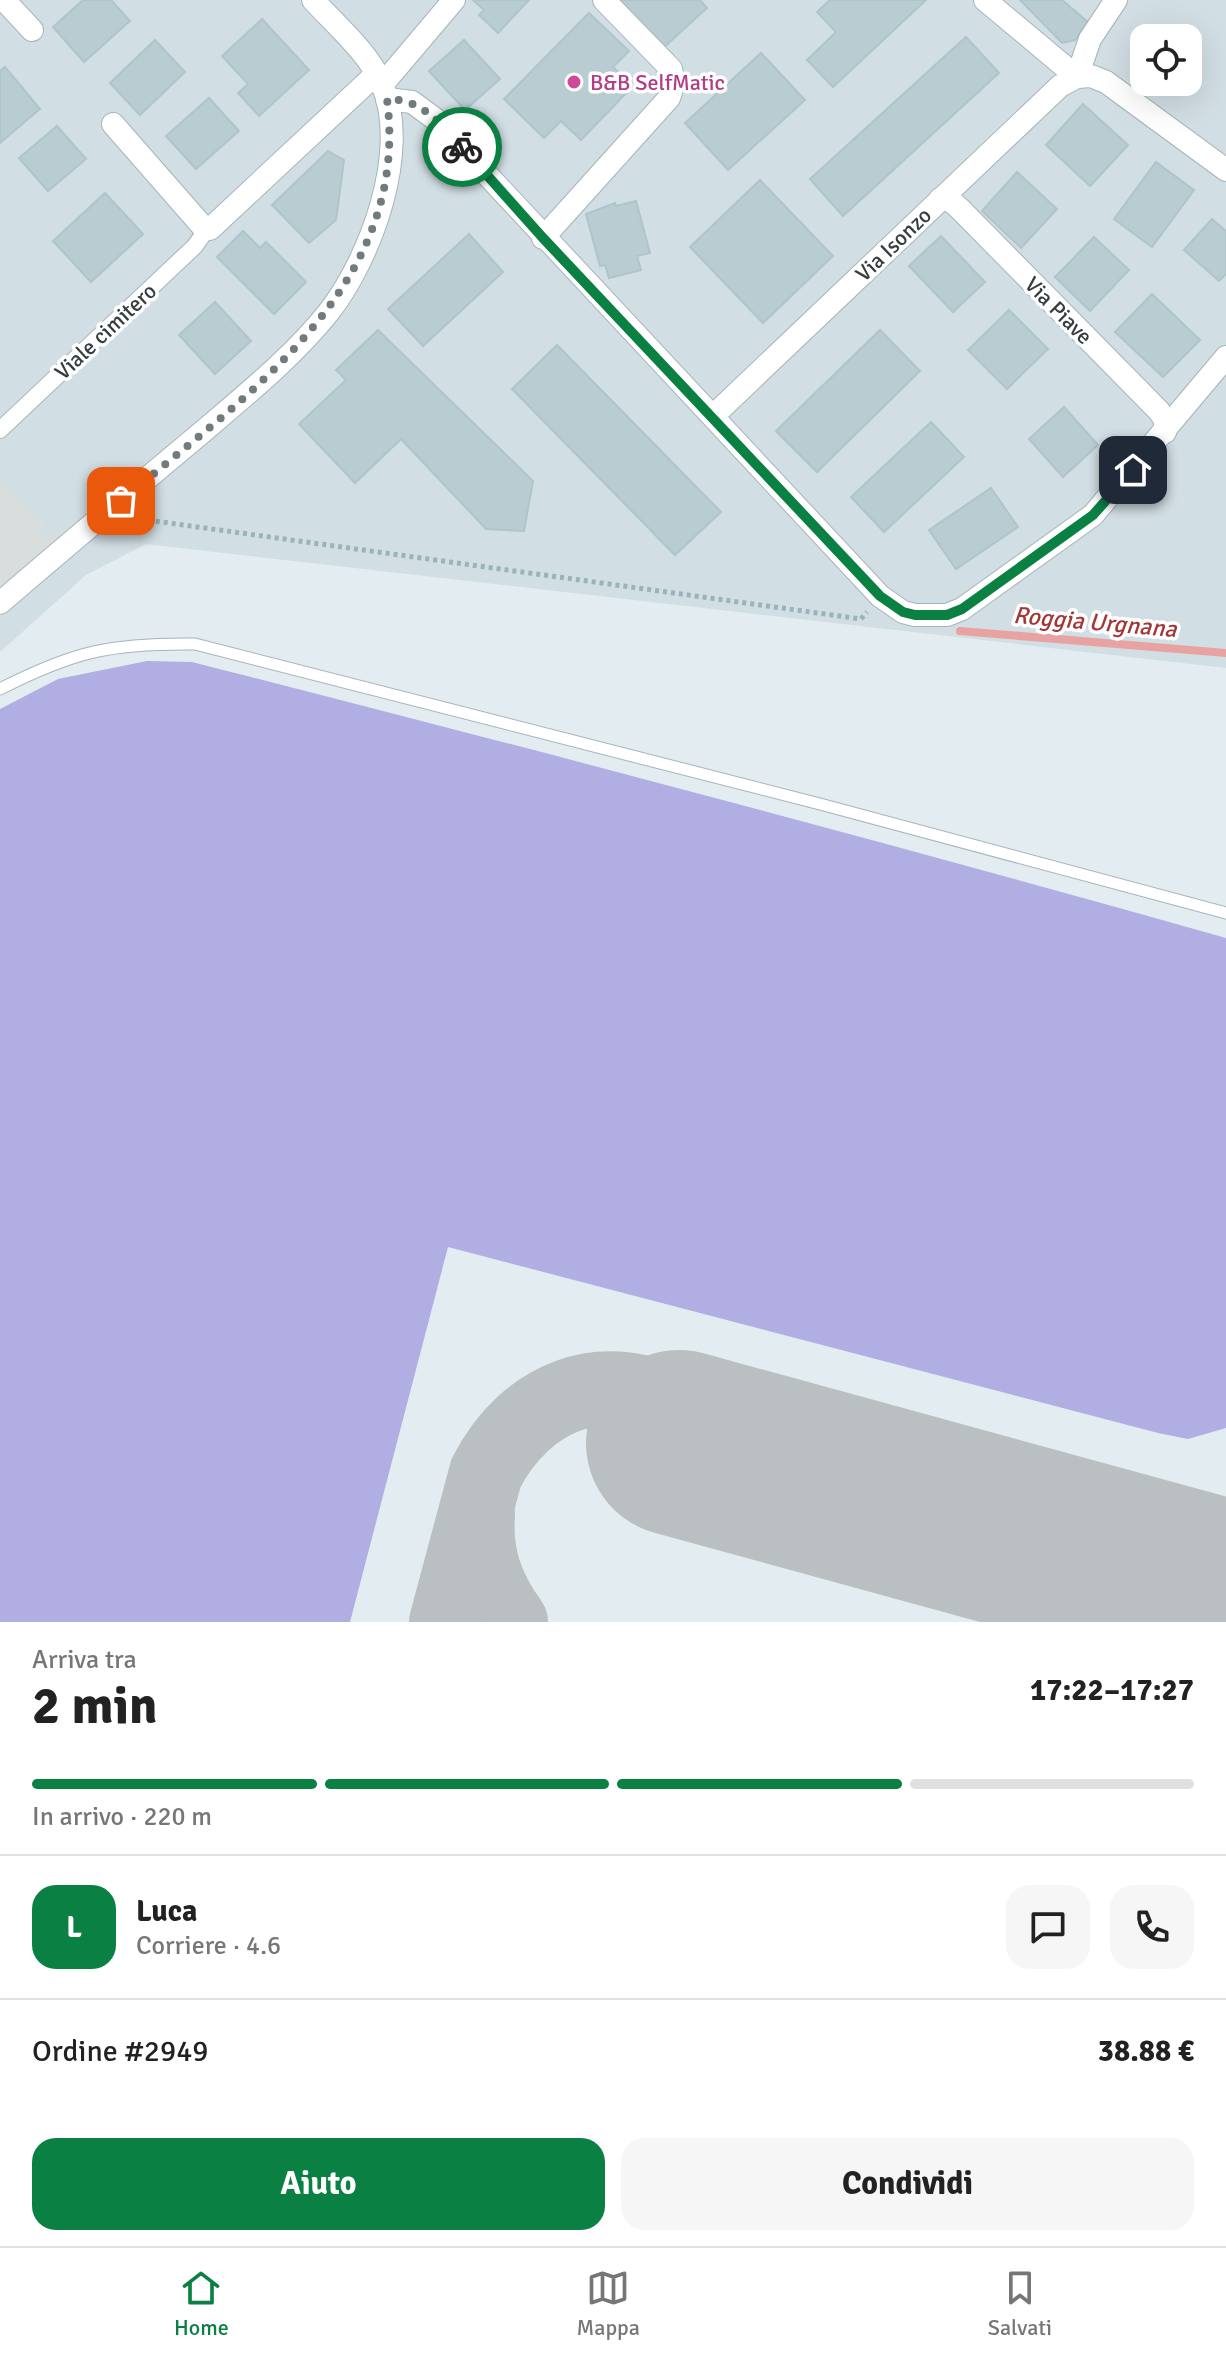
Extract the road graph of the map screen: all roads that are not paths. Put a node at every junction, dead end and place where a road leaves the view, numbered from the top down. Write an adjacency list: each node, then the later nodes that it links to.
1 (4, 0): 7 (street)
2 (313, 0): 9 (street)
3 (454, 0): 9 (street)
4 (604, 0): 14 (street)
5 (985, 0): 8 (street)
6 (1116, 0): 8 (street)
7 (32, 30)
8 (1077, 77): 11 (street); 12 (street, Via Isonzo)
9 (382, 86): 13 (street); 14 (street); 19 (street)
10 (113, 124): 13 (street)
11 (1226, 170)
12 (940, 199): 16 (street, Via Isonzo); 18 (street, Via Piave)
13 (207, 229): 17 (street, Viale cimitero)
14 (543, 238): 16 (street)
15 (1226, 357): 18 (street)
16 (713, 416): 18 (street)
17 (0, 430)
18 (1165, 432)
19 (0, 603)
20 (0, 689): 21 (lane)
21 (1226, 913)

